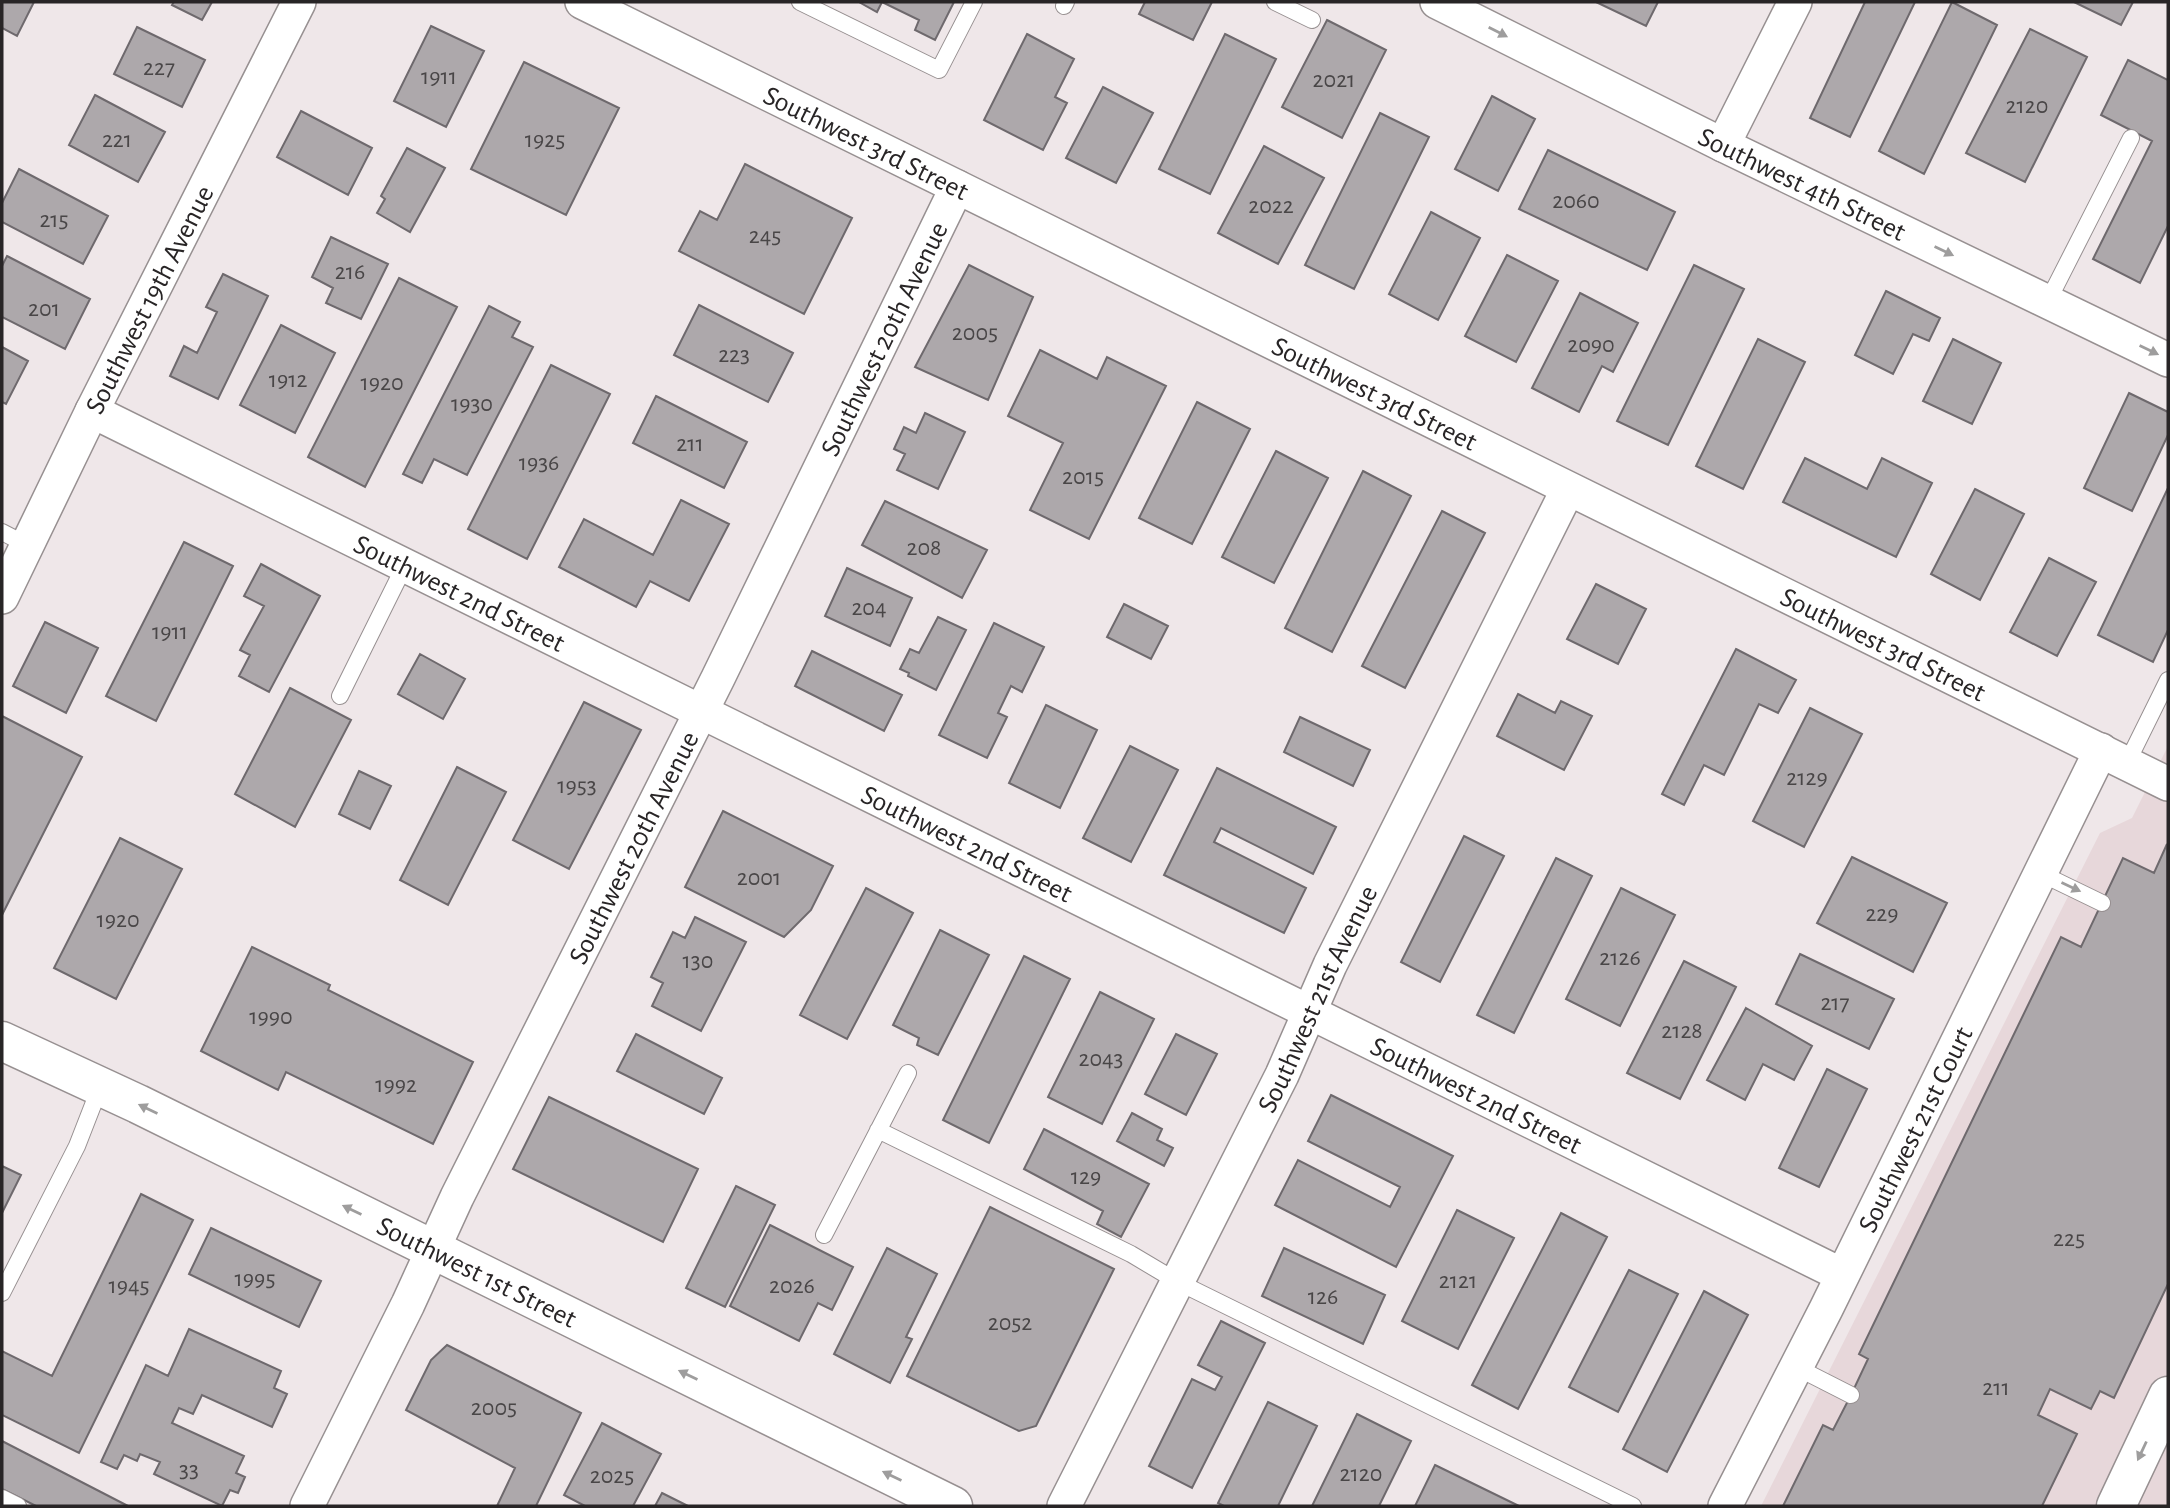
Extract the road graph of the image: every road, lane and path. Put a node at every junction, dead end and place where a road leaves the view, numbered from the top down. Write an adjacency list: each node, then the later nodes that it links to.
1 (299, 2): 14 (street, Southwest 19th Avenue)
2 (582, 2): 11 (street, Southwest 3rd Street)
3 (800, 2): 4 (lane)
4 (974, 2)
5 (1275, 2): 8 (lane)
6 (1437, 2): 10 (street, Southwest 4th Street, one-way to 10)
7 (1795, 2): 10 (street)
8 (1312, 20)
9 (2131, 138): 12 (lane)
10 (1723, 145): 12 (street, Southwest 4th Street, one-way to 12)
11 (957, 187): 15 (street, Southwest 3rd Street); 21 (street, Southwest 20th Avenue)
12 (2048, 301): 13 (street, Southwest 4th Street, one-way to 13)
13 (2168, 360)
14 (92, 411): 16 (street, Southwest 19th Avenue); 17 (street, Southwest 2nd Street)
15 (1568, 489): 22 (street, Southwest 3rd Street); 26 (street, Southwest 21st Avenue)
16 (14, 538): 18 (street, Southwest 19th Avenue)
17 (405, 565): 20 (lane); 21 (street, Southwest 2nd Street)
18 (2, 597)
19 (2168, 680): 22 (lane)
20 (340, 696)
21 (701, 712): 26 (street, Southwest 2nd Street); 32 (street, Southwest 20th Avenue)
22 (2114, 757): 23 (street, Southwest 3rd Street); 24 (street, Southwest 21st Court)
23 (2168, 784)
24 (2040, 873): 25 (lane, one-way to 25); 33 (street, Southwest 21st Court)
25 (2102, 903)
26 (1310, 1012): 33 (street, Southwest 2nd Street); 34 (street, Southwest 21st Avenue)
27 (2, 1041): 29 (main road, Southwest 1st Street)
28 (908, 1073): 30 (lane)
29 (100, 1087): 32 (main road, Southwest 1st Street, one-way to 29); 35 (lane)
30 (878, 1130): 31 (lane); 34 (lane)
31 (824, 1235)
32 (433, 1250): 41 (street, Southwest 20th Avenue); 42 (main road, Southwest 1st Street, one-way to 32)
33 (1842, 1275): 36 (street, Southwest 21st Court)
34 (1178, 1282): 43 (street, Southwest 21st Avenue); 44 (lane)
35 (2, 1293)
36 (1796, 1367): 37 (lane); 45 (street, Southwest 21st Court)
37 (1851, 1395)
38 (2168, 1396): 46 (main road, one-way to 46)
39 (2, 1498): 40 (lane)
40 (18, 1506)
41 (307, 1506)
42 (953, 1506)
43 (1064, 1506)
44 (1633, 1506)
45 (1725, 1506)
46 (2116, 1506)

